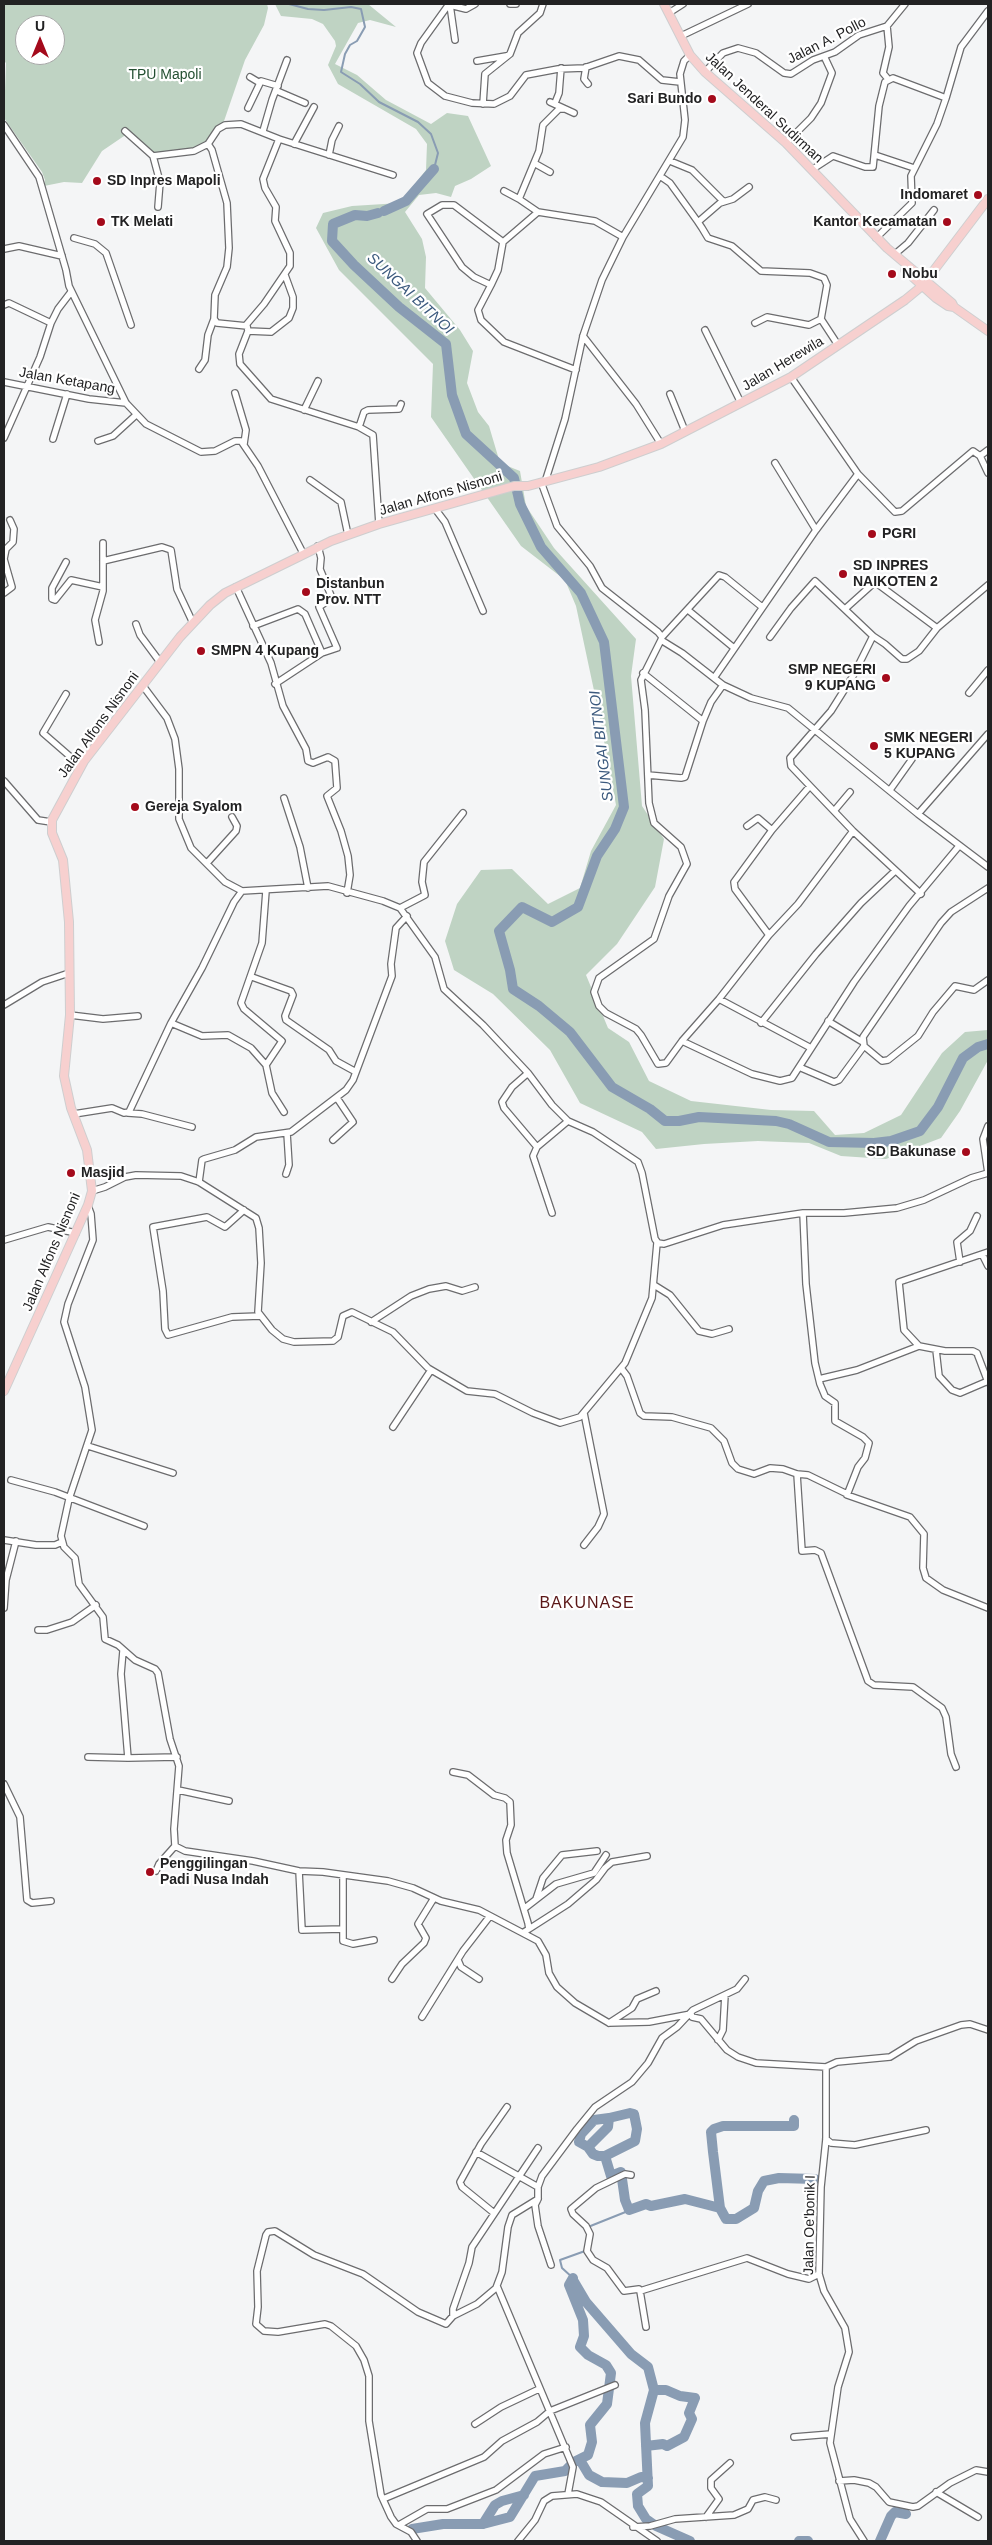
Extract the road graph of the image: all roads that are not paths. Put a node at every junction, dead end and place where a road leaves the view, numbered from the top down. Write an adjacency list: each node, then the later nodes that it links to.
1 (450, 4): 2 (street); 12 (street); 29 (street)
2 (475, 4)
3 (543, 4): 14 (street)
4 (664, 4): 9 (main road, Jalan Jenderal Sudirman)
5 (683, 4): 9 (street)
6 (748, 4): 11 (street)
7 (905, 4): 10 (street, Jalan A. Pollo)
8 (988, 11): 27 (street)
9 (669, 13): 11 (main road, Jalan Jenderal Sudirman)
10 (887, 26): 15 (street, Jalan A. Pollo); 22 (street)
11 (680, 36): 13 (main road, Jalan Jenderal Sudirman)
12 (455, 40)
13 (690, 55): 20 (main road, Jalan Jenderal Sudirman); 23 (street)
14 (508, 56): 17 (street); 29 (street)
15 (824, 56): 20 (street, Jalan A. Pollo); 40 (street)
16 (286, 60): 26 (street)
17 (477, 62)
18 (586, 67): 19 (street); 23 (street); 25 (street)
19 (561, 68): 29 (street); 32 (street)
20 (706, 72): 40 (main road, Jalan Jenderal Sudirman)
21 (250, 77): 24 (street)
22 (888, 80): 27 (street); 44 (street)
23 (680, 82): 46 (street)
24 (260, 83): 26 (street); 31 (street)
25 (588, 84)
26 (277, 88): 28 (street); 37 (street)
27 (946, 98): 48 (street)
28 (305, 103)
29 (483, 104)
30 (314, 107): 42 (street)
31 (248, 108)
32 (564, 108): 33 (street); 47 (street)
33 (574, 113)
34 (4, 125): 38 (street)
35 (339, 126): 43 (street)
36 (125, 131): 45 (street)
37 (264, 132): 39 (street); 41 (street)
38 (6, 134): 69 (street)
39 (279, 139): 42 (street); 70 (street)
40 (786, 142): 49 (main road, Jalan Jenderal Sudirman)
41 (208, 144): 45 (street); 75 (street)
42 (294, 144): 43 (street)
43 (329, 155): 51 (street)
44 (875, 155): 48 (street); 49 (street)
45 (153, 156): 58 (street)
46 (670, 161): 52 (street); 57 (street)
47 (534, 163): 50 (street); 55 (street)
48 (914, 168): 64 (street)
49 (813, 169): 64 (main road, Jalan Jenderal Sudirman)
50 (550, 172)
51 (393, 175)
52 (660, 176): 61 (street); 62 (street)
53 (749, 186): 57 (street)
54 (504, 191): 55 (street)
55 (519, 199): 60 (street)
56 (988, 199): 71 (main road, Jalan Herewila)
57 (723, 201): 61 (street)
58 (158, 207)
59 (934, 210): 68 (street)
60 (538, 212): 62 (street); 65 (street)
61 (698, 222): 76 (street)
62 (624, 237): 83 (street)
63 (74, 238): 79 (street)
64 (876, 238): 66 (main road, Jalan Jenderal Sudirman)
65 (503, 242): 72 (street); 72 (street)
66 (887, 248): 68 (main road, Jalan Jenderal Sudirman); 71 (main road)
67 (4, 249): 69 (street)
68 (895, 254): 71 (main road, Jalan Jenderal Sudirman)
69 (62, 256): 73 (street)
70 (285, 275): 80 (street); 80 (street)
71 (924, 284): 82 (main road); 84 (main road, Jalan Herewila)
72 (491, 285): 86 (street)
73 (71, 292): 77 (street); 94 (street)
74 (4, 305): 77 (street)
75 (214, 320): 80 (street); 85 (street)
76 (820, 320): 78 (street); 84 (street)
77 (51, 323): 90 (street)
78 (755, 323)
79 (131, 325)
80 (247, 328): 97 (street)
81 (705, 330): 95 (street)
82 (988, 331)
83 (583, 336): 86 (street); 105 (street)
84 (838, 345): 87 (main road, Jalan Herewila)
85 (199, 369)
86 (576, 370): 112 (street)
87 (791, 377): 95 (main road, Jalan Herewila); 110 (street)
88 (318, 381): 97 (street)
89 (4, 382): 90 (street, Jalan Ketapang)
90 (28, 386): 92 (street, Jalan Ketapang); 101 (street)
91 (235, 393): 104 (street)
92 (67, 394): 94 (street, Jalan Ketapang); 102 (street)
93 (670, 394): 100 (street)
94 (126, 403): 98 (street)
95 (742, 403): 100 (main road, Jalan Herewila)
96 (401, 404): 99 (street)
97 (304, 410): 99 (street)
98 (136, 415): 103 (street); 104 (street)
99 (359, 426): 116 (street)
100 (685, 431): 105 (main road, Jalan Herewila)
101 (4, 438)
102 (53, 439)
103 (98, 442)
104 (244, 444): 121 (street)
105 (661, 444): 112 (main road, Jalan Herewila)
106 (988, 450): 107 (street)
107 (980, 456): 109 (street); 110 (street)
108 (774, 464): 117 (street)
109 (988, 473)
110 (858, 474): 117 (street)
111 (310, 480): 118 (street)
112 (543, 482): 113 (main road, Jalan Herewila); 138 (street)
113 (528, 486): 114 (main road, Jalan Alfons Nisnoni)
114 (436, 510): 116 (main road, Jalan Alfons Nisnoni); 131 (street)
115 (10, 520): 127 (street)
116 (379, 524): 118 (main road, Jalan Alfons Nisnoni)
117 (816, 530): 128 (street)
118 (348, 535): 120 (main road, Jalan Alfons Nisnoni)
119 (103, 543): 122 (street)
120 (318, 546): 121 (main road, Jalan Alfons Nisnoni); 141 (street)
121 (303, 553): 125 (main road, Jalan Alfons Nisnoni)
122 (103, 560): 126 (street); 133 (street)
123 (66, 562): 126 (street)
124 (988, 585): 135 (street)
125 (236, 586): 133 (main road, Jalan Alfons Nisnoni); 134 (street)
126 (103, 587): 139 (street)
127 (4, 593)
128 (762, 607): 130 (street); 140 (street)
129 (845, 609): 135 (street); 136 (street); 137 (street)
130 (688, 610): 138 (street); 140 (street)
131 (483, 611)
132 (136, 624): 142 (street)
133 (194, 624): 142 (main road, Jalan Alfons Nisnoni)
134 (252, 626): 141 (street); 146 (street)
135 (937, 628): 136 (street)
136 (873, 636): 152 (street)
137 (770, 638)
138 (662, 639): 144 (street); 145 (street)
139 (99, 642)
140 (734, 648): 145 (street)
141 (322, 653): 146 (street)
142 (160, 662): 148 (main road, Jalan Alfons Nisnoni)
143 (988, 670): 149 (street)
144 (643, 673): 151 (street); 156 (street)
145 (714, 678): 147 (street)
146 (275, 684): 178 (street)
147 (723, 685): 151 (street); 152 (street)
148 (143, 686): 155 (main road, Jalan Alfons Nisnoni); 171 (street)
149 (970, 693)
150 (66, 694): 155 (street)
151 (703, 721): 156 (street)
152 (815, 730): 158 (street); 159 (street)
153 (988, 734): 164 (street)
154 (912, 759): 159 (street)
155 (81, 766): 166 (main road, Jalan Alfons Nisnoni)
156 (648, 775): 193 (street)
157 (4, 781): 166 (street)
158 (810, 786): 162 (street); 168 (street)
159 (890, 790): 164 (street)
160 (850, 792): 162 (street)
161 (284, 798): 174 (street)
162 (834, 811): 169 (street)
163 (463, 813): 180 (street)
164 (918, 814): 170 (street)
165 (232, 816): 171 (street)
166 (51, 822): 183 (main road, Jalan Alfons Nisnoni)
167 (747, 826): 168 (street)
168 (772, 830): 182 (street)
169 (853, 831): 173 (street); 182 (street)
170 (958, 846): 172 (street); 179 (street)
171 (207, 863): 176 (street)
172 (988, 867)
173 (895, 871): 179 (street); 191 (street)
174 (308, 888): 177 (street); 178 (street)
175 (988, 888): 194 (street)
176 (242, 891): 177 (street); 192 (street)
177 (266, 891): 184 (street)
178 (347, 893): 180 (street)
179 (920, 894): 190 (street)
180 (400, 908): 181 (street)
181 (408, 916): 198 (street); 199 (street)
182 (769, 935): 186 (street)
183 (69, 973): 187 (street); 188 (main road, Jalan Alfons Nisnoni)
184 (252, 977): 196 (street); 198 (street)
185 (988, 980): 194 (street)
186 (720, 1000): 191 (street); 193 (street)
187 (4, 1005)
188 (70, 1015): 189 (street); 203 (main road, Jalan Alfons Nisnoni)
189 (138, 1016)
190 (828, 1021): 194 (street); 195 (street)
191 (761, 1023): 195 (street)
192 (171, 1024): 196 (street); 202 (street)
193 (682, 1041): 197 (street)
194 (863, 1044): 197 (street)
195 (811, 1048): 197 (street)
196 (266, 1065): 201 (street)
197 (799, 1067)
198 (356, 1072): 200 (street)
199 (528, 1073): 204 (street); 209 (street)
200 (336, 1098): 207 (street); 208 (street)
201 (284, 1112)
202 (128, 1113): 203 (street); 206 (street)
203 (74, 1114): 213 (main road, Jalan Alfons Nisnoni)
204 (568, 1121): 209 (street); 221 (street)
205 (988, 1126): 210 (street)
206 (192, 1127)
207 (287, 1133): 211 (street); 212 (street)
208 (333, 1140)
209 (537, 1147): 216 (street)
210 (988, 1173): 217 (street)
211 (286, 1174)
212 (199, 1182): 213 (street); 215 (street)
213 (92, 1191): 214 (main road, Jalan Alfons Nisnoni)
214 (88, 1206): 219 (main road, Jalan Alfons Nisnoni); 239 (street)
215 (244, 1210): 227 (street); 227 (street)
216 (552, 1213)
217 (803, 1214): 221 (street); 234 (street)
218 (977, 1216): 223 (street)
219 (76, 1233): 220 (street); 236 (main road, Jalan Alfons Nisnoni)
220 (4, 1240)
221 (658, 1243): 225 (street)
222 (985, 1253): 223 (street); 224 (street)
223 (960, 1262): 230 (street)
224 (988, 1266)
225 (654, 1285): 229 (street); 232 (street)
226 (475, 1287): 228 (street)
227 (260, 1316): 228 (street)
228 (371, 1322): 233 (street)
229 (728, 1329)
230 (919, 1346): 231 (street); 234 (street)
231 (936, 1350): 235 (street); 235 (street)
232 (621, 1368): 237 (street); 241 (street)
233 (430, 1370): 237 (street); 238 (street)
234 (819, 1379): 243 (street)
235 (988, 1381)
236 (4, 1391)
237 (584, 1413): 249 (street)
238 (393, 1428)
239 (88, 1446): 240 (street); 244 (street)
240 (173, 1473)
241 (797, 1474): 243 (street); 258 (street)
242 (11, 1480): 244 (street)
243 (848, 1494): 252 (street)
244 (69, 1499): 245 (street); 248 (street)
245 (144, 1526)
246 (4, 1540): 247 (street)
247 (16, 1541): 248 (street); 251 (street)
248 (62, 1542): 250 (street)
249 (584, 1545)
250 (96, 1605): 253 (street); 254 (street)
251 (4, 1608)
252 (988, 1608)
253 (38, 1630)
254 (124, 1650): 256 (street); 257 (street)
255 (88, 1757): 257 (street)
256 (177, 1757): 257 (street); 261 (street)
257 (128, 1758)
258 (956, 1767)
259 (453, 1772): 273 (street)
260 (4, 1784): 272 (street)
261 (178, 1790): 262 (street); 263 (street)
262 (229, 1801)
263 (175, 1846): 267 (street); 268 (street)
264 (596, 1851): 271 (street)
265 (606, 1855): 271 (street)
266 (647, 1856): 276 (street)
267 (156, 1871)
268 (299, 1871): 269 (street); 275 (street)
269 (343, 1875): 270 (street); 275 (street)
270 (434, 1898): 274 (street); 280 (street)
271 (536, 1899): 273 (street)
272 (51, 1901)
273 (525, 1908): 276 (street)
274 (490, 1916): 276 (street); 278 (street)
275 (342, 1929): 277 (street)
276 (527, 1930): 286 (street)
277 (374, 1940)
278 (458, 1960): 279 (street); 285 (street)
279 (479, 1978)
280 (392, 1979)
281 (745, 1979): 283 (street)
282 (656, 1991): 286 (street)
283 (725, 1995): 284 (street); 288 (street)
284 (691, 2014): 286 (street); 288 (street); 297 (street)
285 (422, 2017)
286 (609, 2023)
287 (988, 2030): 289 (street)
288 (718, 2040): 289 (street)
289 (826, 2067): 292 (street, Jalan Oe'bonik I)
290 (507, 2108): 294 (street)
291 (926, 2130): 292 (street)
292 (826, 2139): 301 (street, Jalan Oe'bonik I)
293 (538, 2148): 296 (street)
294 (476, 2152): 296 (street); 299 (street)
295 (631, 2175): 303 (street)
296 (520, 2178): 297 (street); 299 (street)
297 (538, 2187): 298 (street)
298 (538, 2199): 300 (street); 302 (street)
299 (494, 2212): 304 (street)
300 (550, 2265)
301 (819, 2274): 303 (street); 310 (street, Jalan Oe'bonik I)
302 (497, 2286): 304 (street); 307 (street)
303 (640, 2291): 305 (street)
304 (454, 2316): 318 (street)
305 (646, 2327)
306 (616, 2385): 308 (street)
307 (539, 2389): 308 (street); 309 (street)
308 (550, 2411): 312 (street); 318 (street)
309 (475, 2424)
310 (831, 2434): 311 (street); 315 (street, Jalan Oe'bonik I)
311 (794, 2437)
312 (566, 2447): 317 (street); 322 (street)
313 (730, 2463): 320 (street)
314 (988, 2472): 316 (street)
315 (839, 2481): 316 (street); 327 (street, Jalan Oe'bonik I)
316 (936, 2492): 321 (street)
317 (568, 2494): 323 (street); 325 (street)
318 (383, 2499): 322 (street)
319 (776, 2500): 320 (street)
320 (706, 2517): 323 (street)
321 (978, 2517)
322 (398, 2525): 324 (street)
323 (633, 2526): 326 (street)
324 (417, 2541)
325 (518, 2541)
326 (657, 2541)
327 (864, 2541)

